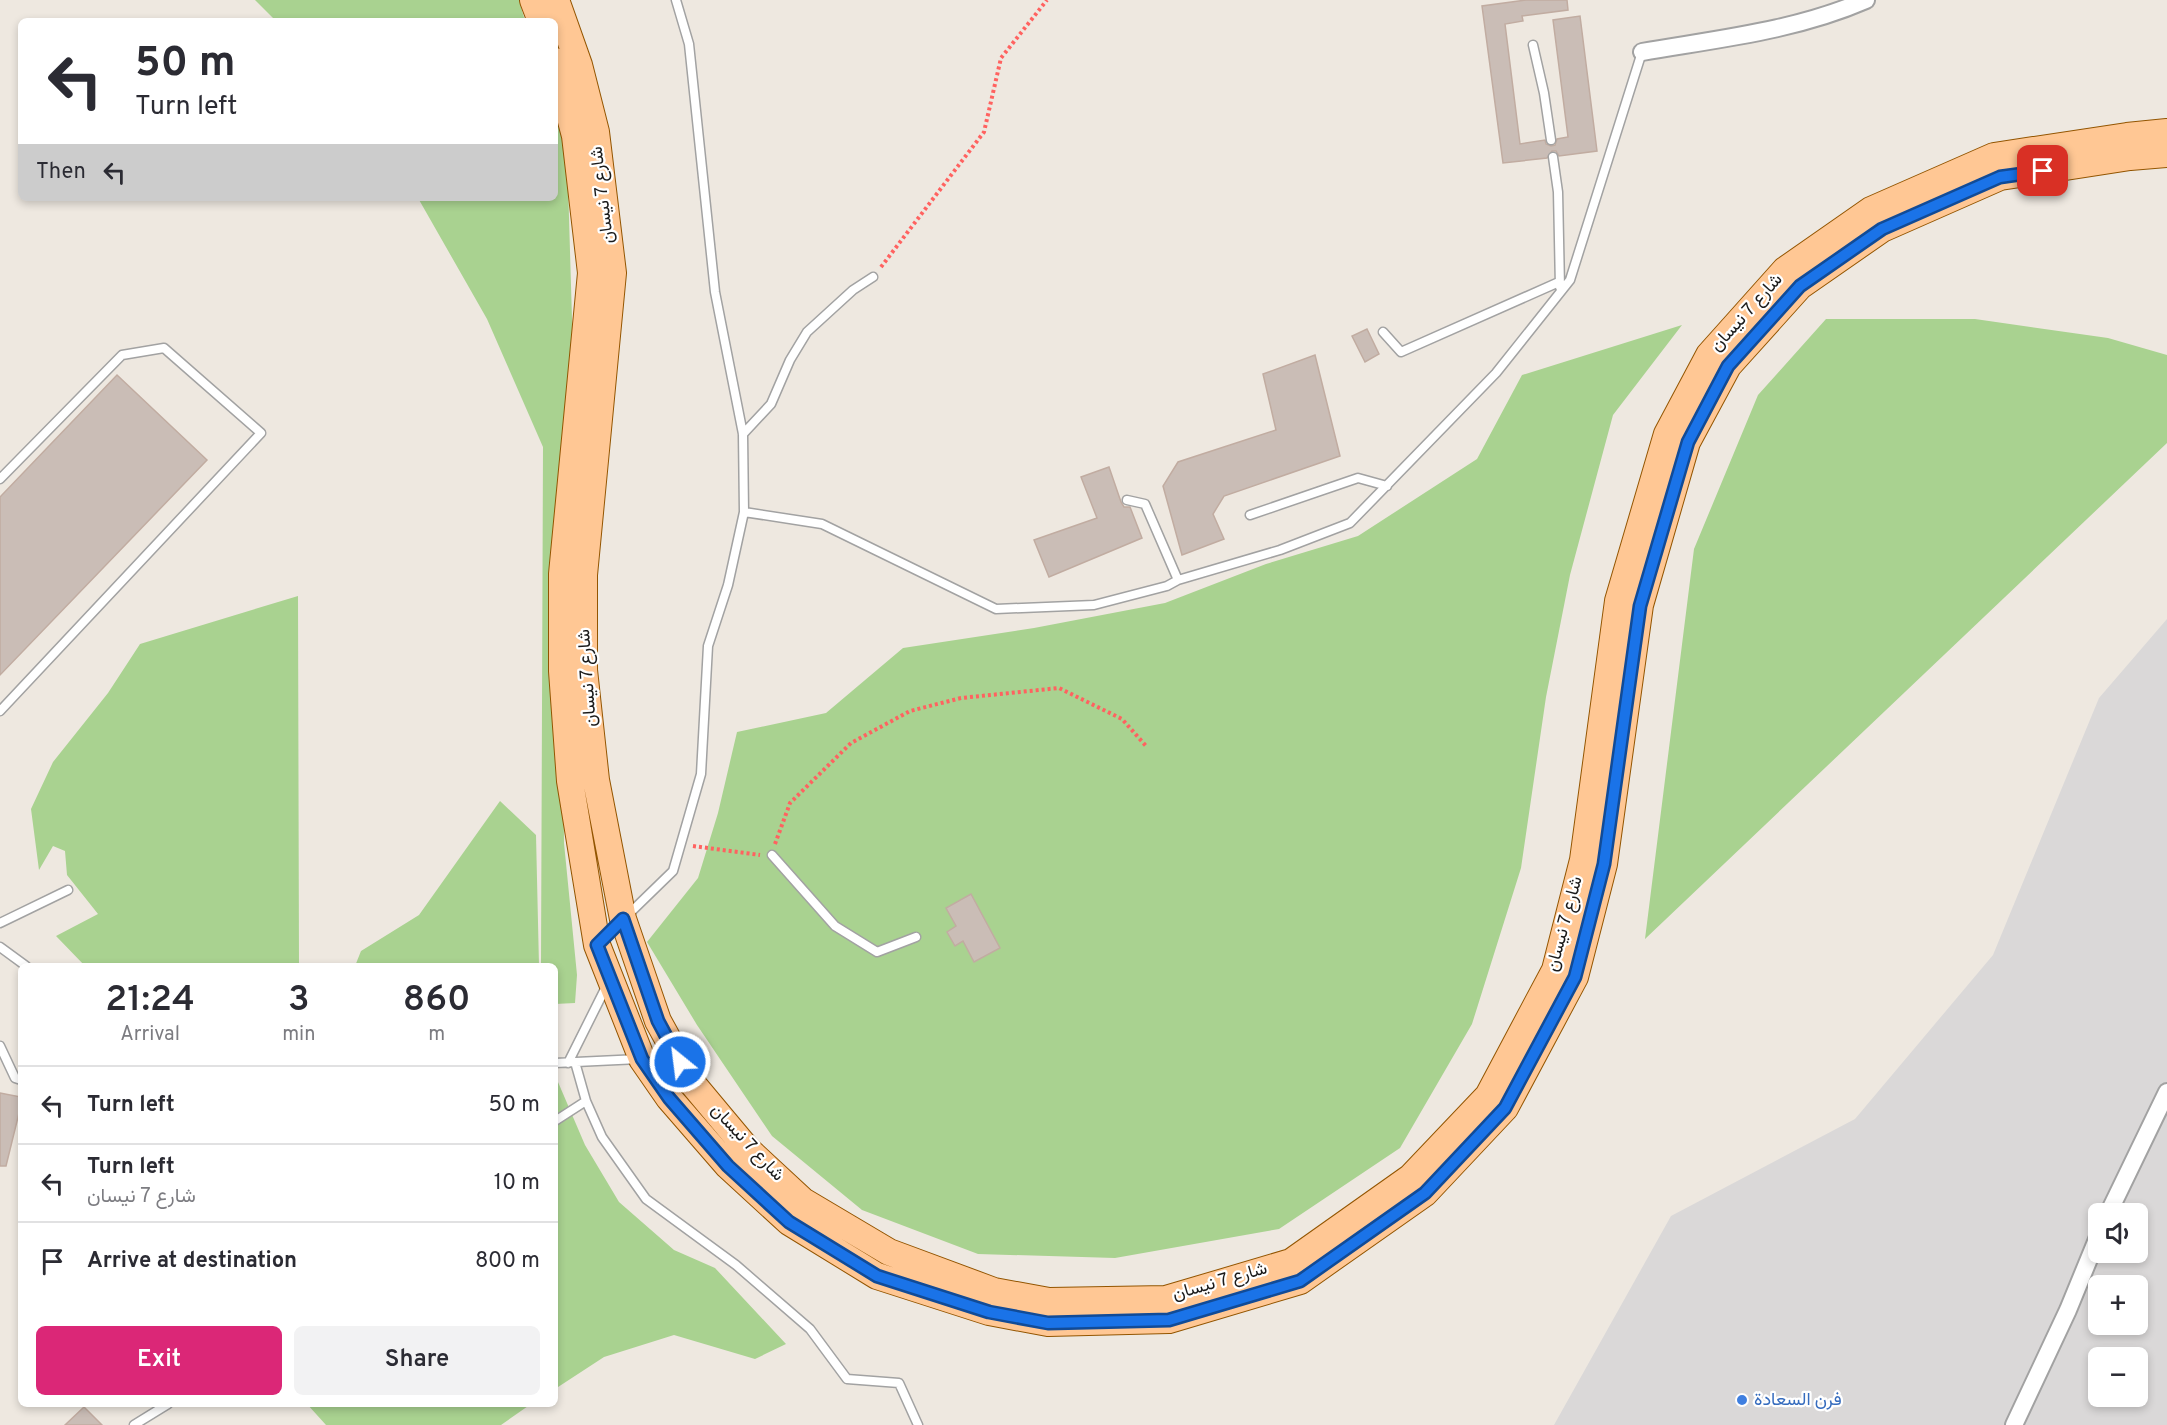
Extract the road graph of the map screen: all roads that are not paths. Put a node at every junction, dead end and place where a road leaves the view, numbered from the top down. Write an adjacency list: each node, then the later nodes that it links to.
1 (533, 0): 5 (main road)
2 (556, 0): 27 (main road, شارع 7 نيسان)
3 (676, 0): 17 (lane)
4 (1866, 0): 7 (street)
5 (540, 18)
6 (1533, 45): 10 (lane)
7 (1642, 52): 15 (lane)
8 (558, 73): 30 (main road, شارع 7 نيسان)
9 (2167, 132): 27 (main road, شارع 7 نيسان)
10 (1551, 140)
11 (2167, 154): 35 (main road, شارع 7 نيسان)
12 (1553, 157): 14 (lane)
13 (873, 277): 17 (lane)
14 (1559, 282): 15 (lane); 16 (lane)
15 (1560, 293): 19 (lane)
16 (1383, 332)
17 (743, 434): 21 (lane)
18 (0, 479): 24 (lane)
19 (1387, 486): 22 (lane); 23 (lane)
20 (1127, 500): 23 (lane)
21 (744, 512): 23 (lane); 27 (lane)
22 (1250, 514)
23 (1178, 580)
24 (0, 711)
25 (772, 855): 29 (lane)
26 (68, 890): 28 (lane)
27 (623, 919): 30 (lane)
28 (0, 923)
29 (916, 937)
30 (597, 945): 33 (main road, شارع 7 نيسان)
31 (0, 946): 32 (lane)
32 (22, 963)
33 (611, 978): 35 (main road, شارع 7 نيسان); 36 (lane)
34 (0, 1046): 38 (lane)
35 (642, 1059): 36 (lane)
36 (571, 1062): 37 (lane); 40 (lane)
37 (558, 1063)
38 (18, 1079)
39 (2167, 1092): 42 (street)
40 (586, 1101): 41 (lane); 46 (lane)
41 (558, 1119)
42 (2113, 1203)
43 (2088, 1261): 47 (street)
44 (163, 1407): 45 (lane)
45 (134, 1425)
46 (918, 1425)
47 (2014, 1425)

